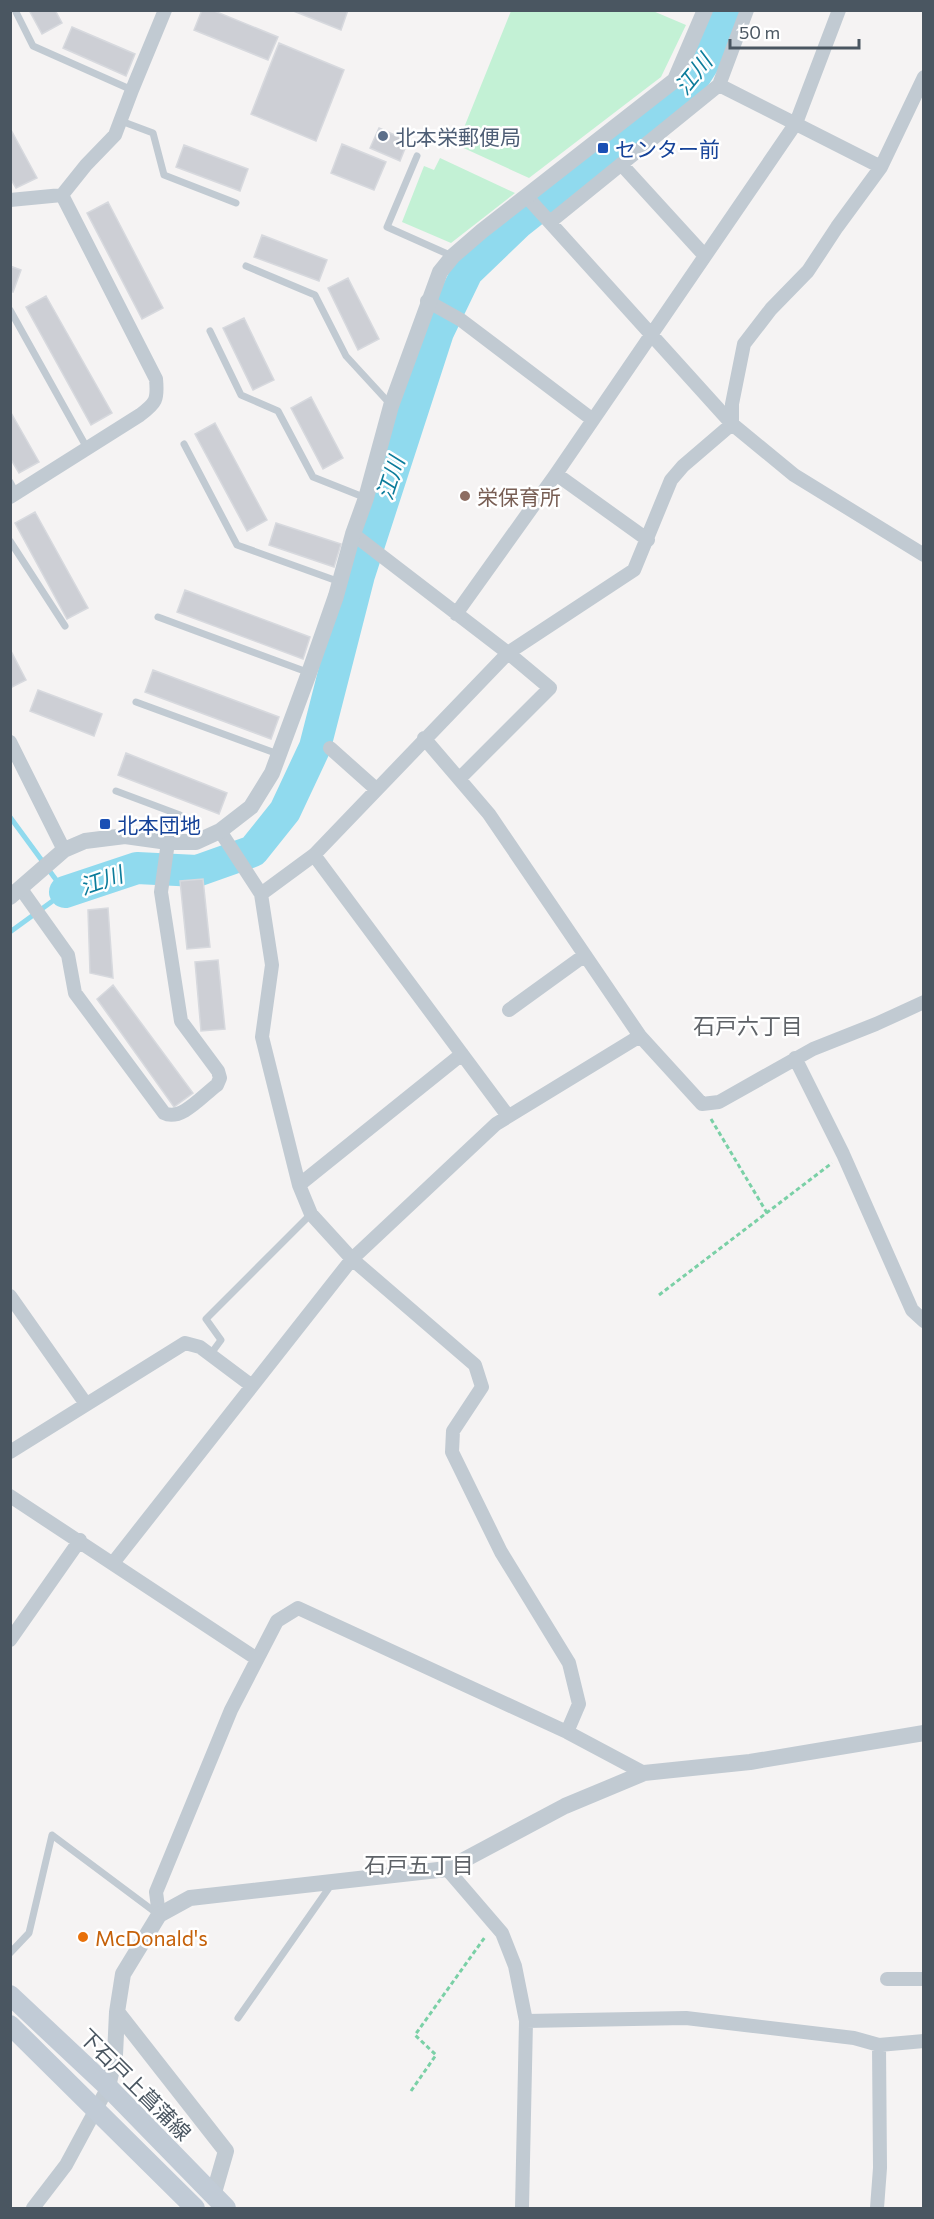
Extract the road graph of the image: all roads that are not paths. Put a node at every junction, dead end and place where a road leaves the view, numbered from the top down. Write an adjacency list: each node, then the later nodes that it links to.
1 (15, 10): 8 (lane)
2 (165, 10): 8 (street)
3 (747, 10): 7 (street)
4 (839, 10): 10 (street)
5 (703, 11): 15 (street)
6 (924, 77): 13 (street)
7 (719, 85): 10 (street); 12 (street)
8 (132, 90): 9 (street)
9 (121, 121): 14 (street); 17 (lane)
10 (796, 123): 13 (street); 20 (street)
11 (417, 156): 19 (lane)
12 (621, 164): 18 (street); 20 (street)
13 (881, 166): 28 (street)
14 (62, 195): 16 (street); 30 (street)
15 (527, 197): 18 (street); 19 (street)
16 (10, 200)
17 (236, 203)
18 (550, 222): 25 (street)
19 (453, 256): 22 (street)
20 (705, 256): 25 (street)
21 (246, 266): 26 (lane)
22 (427, 301): 26 (street); 27 (street)
23 (10, 310): 30 (lane)
24 (210, 331): 33 (lane)
25 (651, 335): 27 (street); 28 (street)
26 (391, 406): 33 (street)
27 (593, 420): 31 (street)
28 (732, 424): 35 (street); 37 (street)
29 (184, 444): 38 (lane)
30 (87, 448): 32 (street)
31 (556, 474): 35 (street); 39 (street)
32 (12, 490)
33 (366, 498): 34 (street)
34 (353, 534): 38 (street); 39 (street)
35 (648, 540): 42 (street)
36 (10, 541): 41 (lane)
37 (924, 555)
38 (340, 582): 43 (street)
39 (456, 614): 42 (street)
40 (158, 617): 43 (lane)
41 (65, 626)
42 (508, 653): 45 (street); 49 (street)
43 (309, 673): 48 (street)
44 (136, 702): 48 (lane)
45 (424, 738): 49 (street); 50 (street)
46 (10, 742): 54 (street)
47 (330, 748): 50 (street)
48 (278, 754): 52 (street)
49 (459, 779): 58 (street)
50 (376, 789): 55 (street)
51 (116, 791): 53 (lane)
52 (220, 831): 53 (street); 57 (street)
53 (168, 842): 54 (street); 56 (street)
54 (63, 850): 56 (street)
55 (314, 855): 57 (street); 62 (street)
56 (16, 893)
57 (261, 894): 65 (street)
58 (585, 956): 60 (street); 61 (street)
59 (924, 1002): 63 (street)
60 (509, 1010)
61 (640, 1036): 63 (street); 64 (street)
62 (462, 1054): 64 (street); 65 (street)
63 (795, 1058): 69 (street)
64 (508, 1116): 67 (street)
65 (299, 1185): 66 (street)
66 (311, 1214): 67 (street); 70 (lane)
67 (352, 1259): 71 (street); 79 (street)
68 (10, 1296): 72 (street)
69 (924, 1321)
70 (210, 1355): 71 (street); 72 (street)
71 (252, 1386): 76 (street)
72 (86, 1404): 73 (street)
73 (10, 1452)
74 (10, 1496): 75 (street)
75 (80, 1540): 76 (street); 77 (street)
76 (113, 1563): 78 (street)
77 (10, 1640)
78 (257, 1659): 79 (street); 84 (street)
79 (567, 1732): 81 (street)
80 (924, 1733): 81 (street)
81 (644, 1773): 82 (street)
82 (447, 1869): 83 (street); 91 (street)
83 (335, 1881): 84 (street); 90 (lane)
84 (159, 1915): 85 (lane); 89 (street)
85 (10, 1953)
86 (887, 1979): 87 (street)
87 (924, 1979)
88 (10, 1995): 95 (main road, 下石戸上菖蒲線)
89 (117, 2012): 95 (street); 97 (street)
90 (238, 2018)
91 (526, 2021): 94 (street); 100 (street)
92 (10, 2025): 96 (main road)
93 (924, 2041): 94 (street)
94 (879, 2046): 101 (street)
95 (108, 2087): 96 (street); 97 (main road, 下石戸上菖蒲線)
96 (97, 2111): 98 (street); 99 (main road)
97 (219, 2202)
98 (33, 2208)
99 (195, 2208)
100 (522, 2208)
101 (877, 2208)

